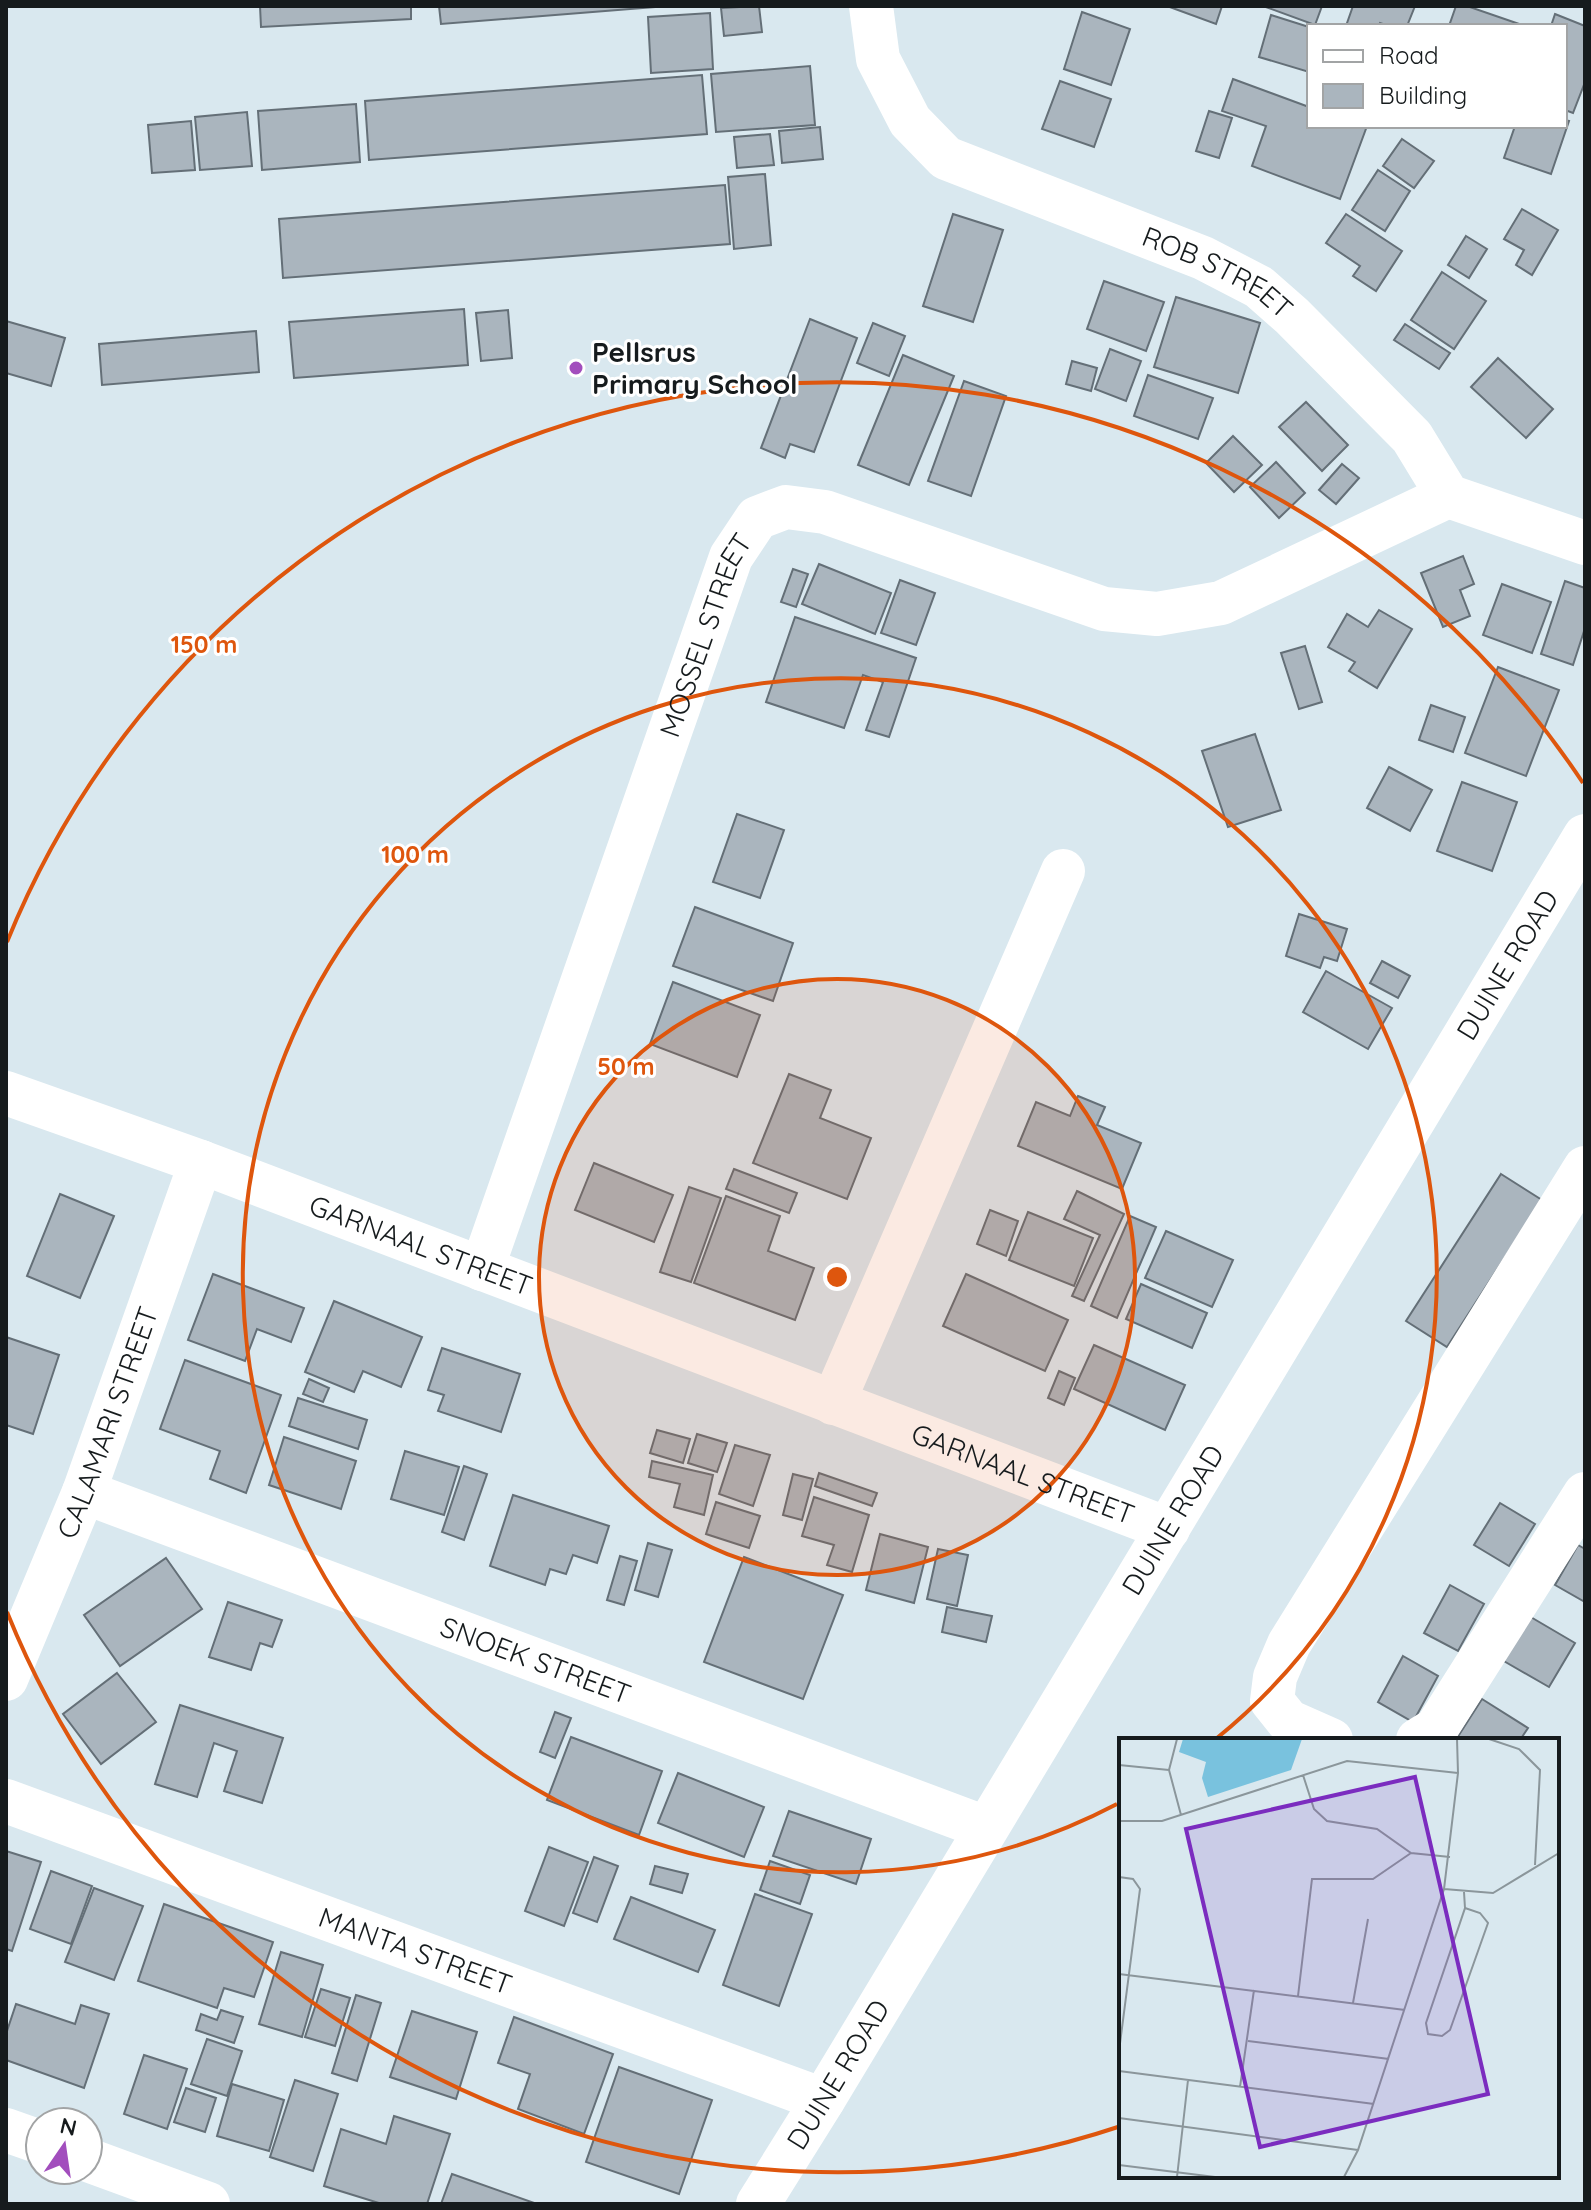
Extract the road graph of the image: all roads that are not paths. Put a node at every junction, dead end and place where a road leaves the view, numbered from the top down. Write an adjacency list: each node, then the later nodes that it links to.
1 (871, 6): 2 (street, ROB STREET)
2 (1448, 496): 3 (street); 9 (street, MOSSEL STREET)
3 (1585, 543)
4 (1585, 836): 13 (street, DUINE ROAD)
5 (1063, 871): 10 (street)
6 (6, 1093): 7 (street, GARNAAL STREET)
7 (201, 1162): 9 (street, GARNAAL STREET); 11 (street, CALAMARI STREET)
8 (1585, 1168): 15 (street)
9 (482, 1269): 10 (street, GARNAAL STREET)
10 (833, 1403): 13 (street, GARNAAL STREET)
11 (84, 1492): 14 (street, CALAMARI STREET); 18 (street, SNOEK STREET)
12 (1585, 1494): 16 (street)
13 (1168, 1529): 18 (street, DUINE ROAD)
14 (6, 1679)
15 (1326, 1738)
16 (1421, 1738)
17 (6, 1801): 19 (street, MANTA STREET)
18 (986, 1828): 19 (street, DUINE ROAD)
19 (823, 2100): 22 (street, DUINE ROAD)
20 (104, 2166): 21 (street)
21 (208, 2204)
22 (758, 2204)

